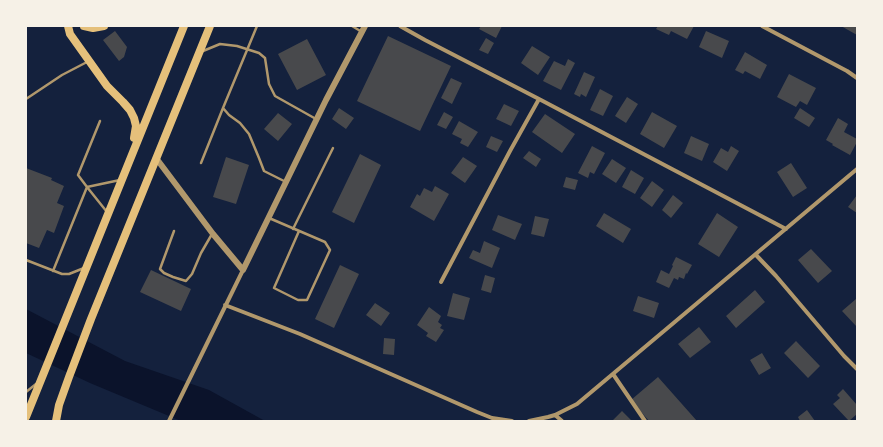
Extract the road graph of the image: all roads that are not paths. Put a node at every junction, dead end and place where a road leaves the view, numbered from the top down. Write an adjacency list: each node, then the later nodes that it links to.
1 (68, 26): 13 (highway)
2 (84, 26): 3 (highway)
3 (104, 26)
4 (184, 26): 21 (highway)
5 (210, 26): 12 (highway)
6 (257, 26): 11 (lane)
7 (352, 26): 10 (lane)
8 (400, 26): 16 (street)
9 (762, 26): 14 (street)
10 (364, 29): 18 (street)
11 (248, 49): 12 (lane); 17 (lane); 18 (lane)
12 (199, 52): 22 (highway)
13 (90, 60): 15 (lane); 21 (highway)
14 (857, 78)
15 (26, 99)
16 (539, 99): 31 (street); 40 (street)
17 (223, 108): 23 (lane); 26 (lane)
18 (317, 119): 26 (street)
19 (100, 121): 27 (lane)
20 (333, 148): 30 (lane)
21 (131, 155): 25 (highway)
22 (156, 158): 34 (street); 49 (highway)
23 (201, 163)
24 (857, 169): 31 (street)
25 (122, 180): 27 (lane); 28 (highway)
26 (286, 182): 29 (street)
27 (87, 187): 28 (lane); 39 (lane)
28 (108, 214): 37 (highway)
29 (268, 218): 30 (lane); 38 (street)
30 (293, 229): 33 (lane)
31 (786, 229): 35 (street)
32 (174, 231): 34 (lane)
33 (299, 231): 33 (lane)
34 (213, 234): 38 (street)
35 (756, 255): 42 (street); 43 (street)
36 (26, 260): 39 (lane)
37 (87, 267): 39 (lane); 44 (highway)
38 (243, 270): 41 (street)
39 (52, 271)
40 (441, 282)
41 (225, 305): 50 (street); 51 (street)
42 (857, 369)
43 (613, 374): 46 (street); 54 (street)
44 (41, 380): 45 (lane); 47 (highway)
45 (26, 392)
46 (555, 415): 48 (street); 53 (street)
47 (26, 417)
48 (540, 420): 52 (street)
49 (56, 421)
50 (168, 421)
51 (512, 421)
52 (529, 421)
53 (562, 421)
54 (645, 421)

